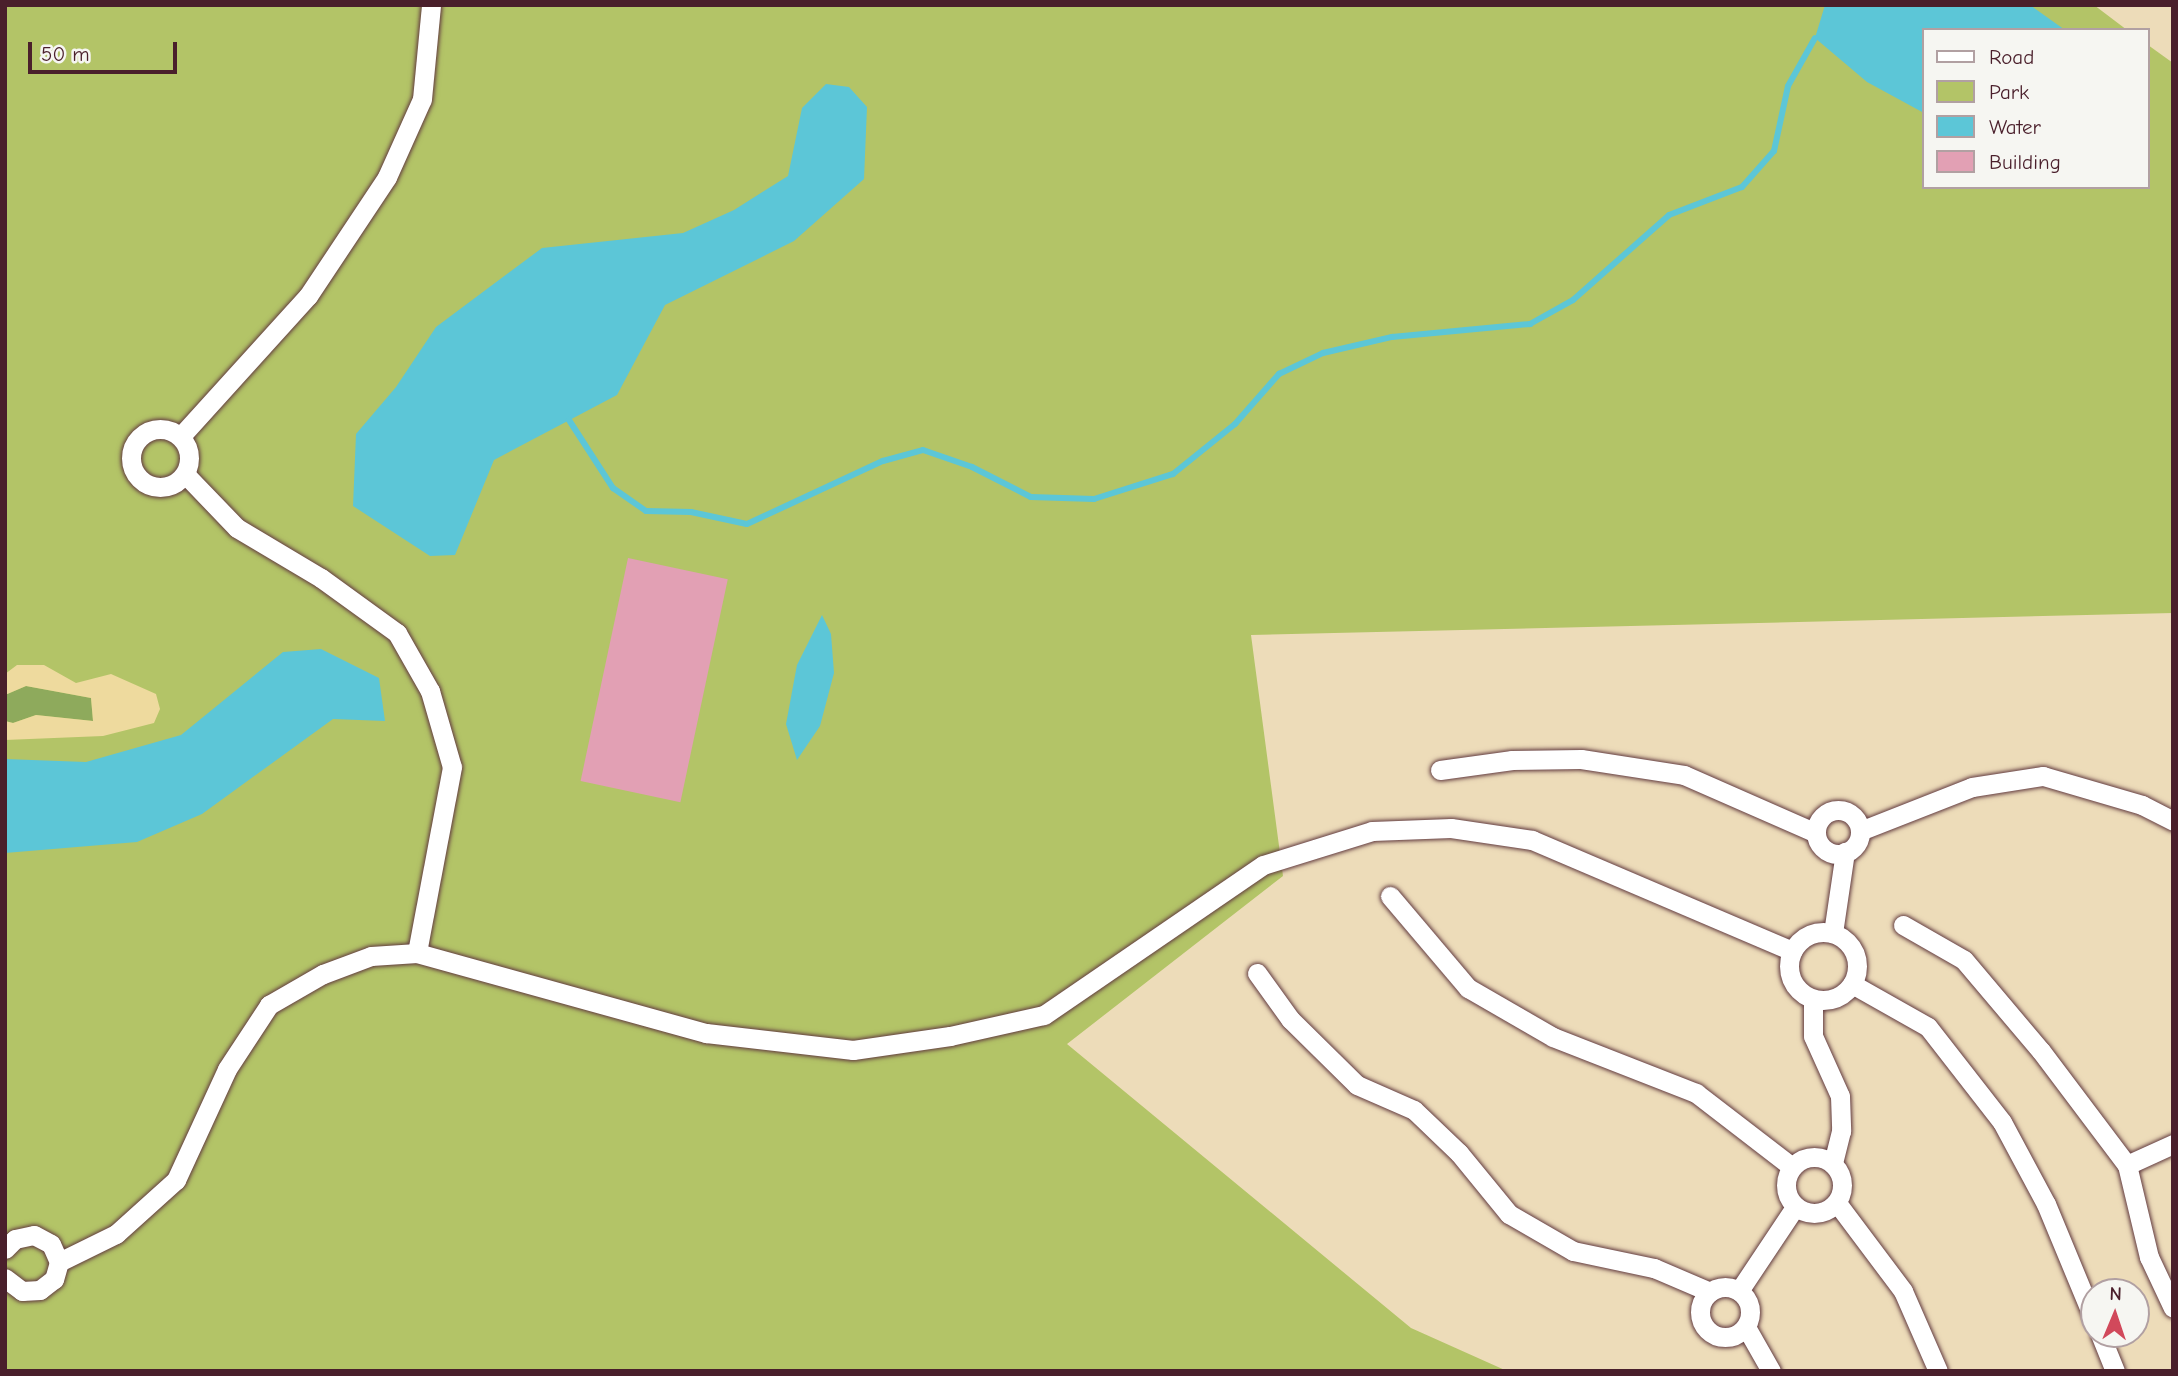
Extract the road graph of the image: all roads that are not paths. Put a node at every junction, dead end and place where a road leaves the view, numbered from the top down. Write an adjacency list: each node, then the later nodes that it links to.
1 (431, 5): 2 (street)
2 (181, 436): 3 (street); 3 (street)
3 (186, 474): 13 (street)
4 (1440, 770): 7 (street)
5 (2173, 821): 6 (street)
6 (1860, 831): 7 (street); 8 (street)
7 (1816, 833): 8 (street)
8 (1845, 852): 11 (street)
9 (1390, 897): 20 (street)
10 (1903, 925): 19 (street)
11 (1833, 933): 12 (street); 15 (street)
12 (1792, 951): 13 (street); 16 (street)
13 (418, 953): 24 (street)
14 (1257, 973): 28 (street)
15 (1852, 984): 16 (street); 26 (street)
16 (1813, 999): 18 (street)
17 (2173, 1144): 19 (street)
18 (1833, 1164): 20 (street); 21 (street)
19 (2127, 1165): 29 (street)
20 (1791, 1167): 22 (street)
21 (1837, 1203): 22 (street); 33 (street)
22 (1796, 1207): 27 (street)
23 (5, 1249): 24 (street)
24 (59, 1262): 25 (street)
25 (5, 1278)
26 (2080, 1286)
27 (1739, 1291): 28 (street); 30 (street)
28 (1710, 1292): 30 (street)
29 (2173, 1308)
30 (1746, 1327): 32 (street)
31 (2106, 1348): 34 (street)
32 (1771, 1371)
33 (1938, 1371)
34 (2115, 1371)

